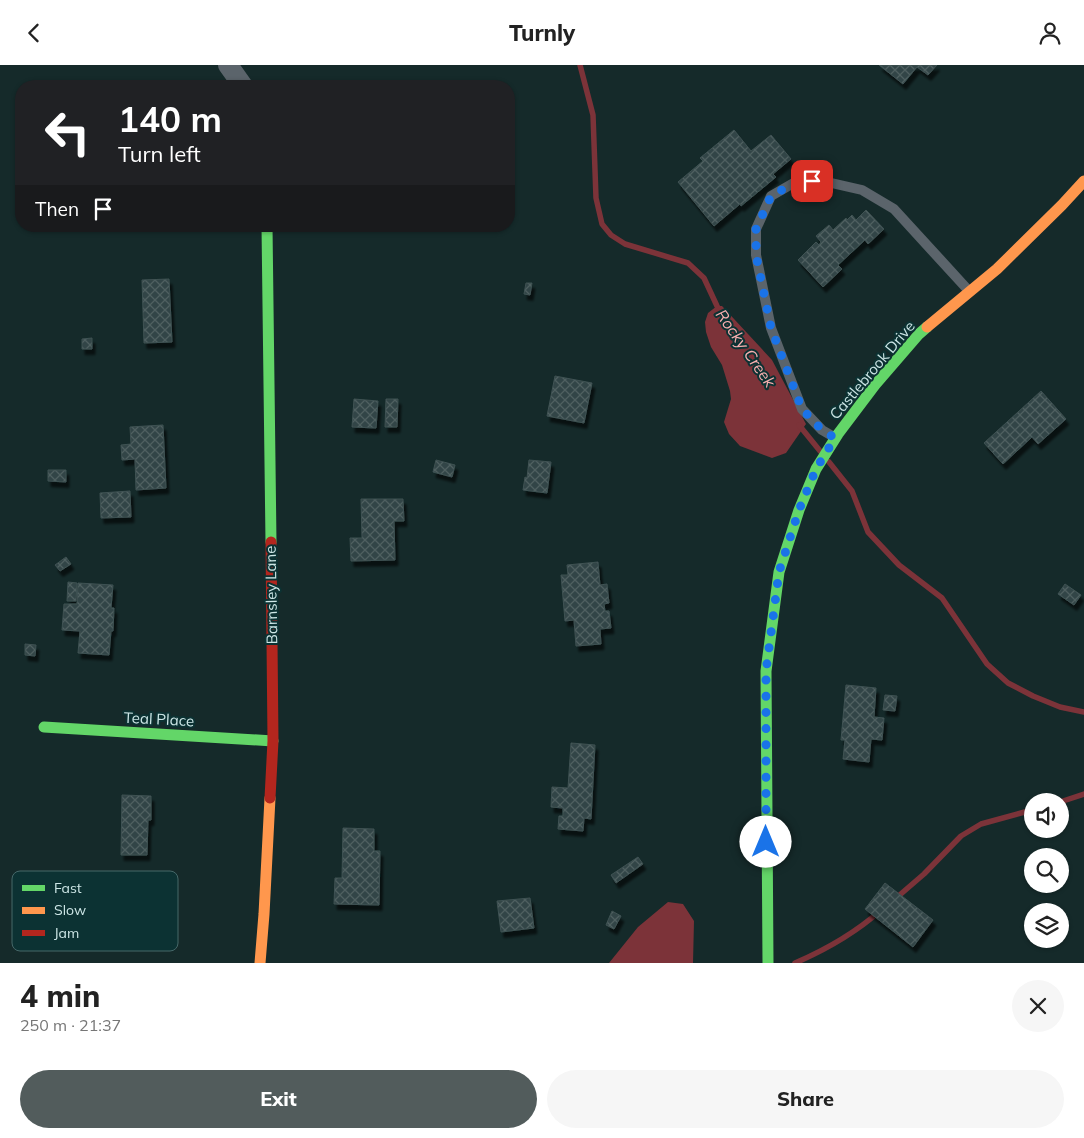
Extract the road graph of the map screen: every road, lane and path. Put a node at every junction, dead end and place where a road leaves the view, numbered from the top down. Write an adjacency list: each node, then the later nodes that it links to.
1 (228, 65): 2 (street)
2 (239, 80)
3 (1084, 181): 5 (street, Castlebrook Drive)
4 (267, 232): 8 (street, Barnsley Lane)
5 (970, 292): 6 (street, Castlebrook Drive); 6 (lane)
6 (835, 438): 10 (street, Castlebrook Drive)
7 (44, 727): 8 (street, Teal Place)
8 (272, 741): 9 (street, Barnsley Lane)
9 (260, 963)
10 (768, 963)

